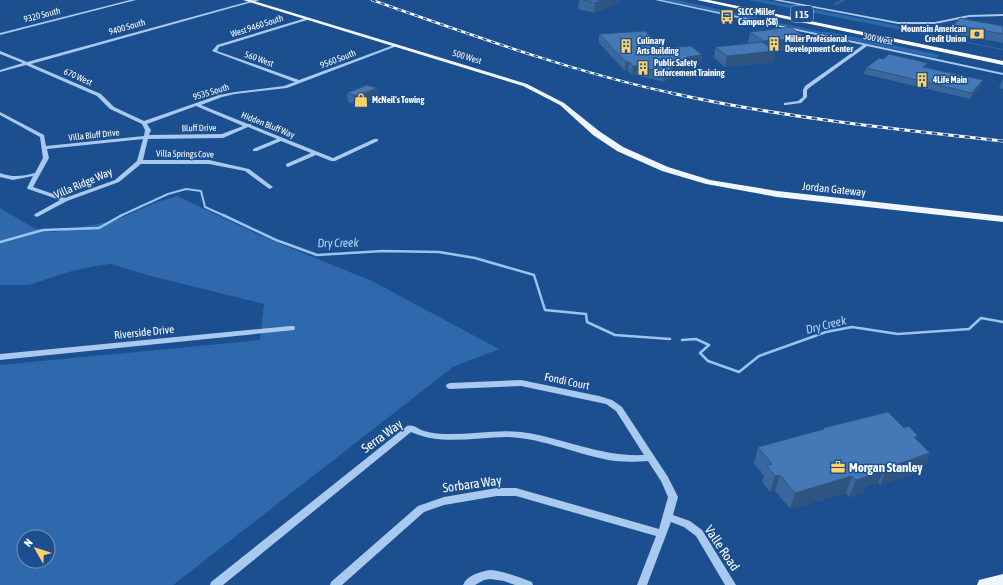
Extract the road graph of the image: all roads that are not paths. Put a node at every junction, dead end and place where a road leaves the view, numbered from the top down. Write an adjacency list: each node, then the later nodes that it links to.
1 (134, 0): 10 (street, 9320 South)
2 (258, 0): 7 (street, 9400 South)
3 (657, 0): 12 (street, 300 West)
4 (700, 0): 16 (highway, I 15)
5 (732, 0): 11 (highway, I 15)
6 (776, 0): 8 (street)
7 (249, 1): 9 (main road, 500 West); 17 (street, 9400 South)
8 (1003, 14)
9 (306, 19): 13 (main road, 500 West); 14 (street, West 9460 South)
10 (0, 34)
11 (936, 41)
12 (866, 45): 19 (street, 300 West); 23 (street)
13 (395, 46): 20 (street, 9560 South); 35 (main road, 500 West)
14 (214, 51): 20 (street, 560 West)
15 (0, 52): 17 (street, 670 West)
16 (1003, 63)
17 (25, 64): 18 (street, 9400 South); 25 (street, 670 West)
18 (0, 71)
19 (1003, 74)
20 (299, 82): 21 (street, 9560 South)
21 (285, 87): 22 (street, 9535 South)
22 (197, 104): 25 (street, 9535 South); 26 (street, Hidden Bluff Way)
23 (786, 104)
24 (0, 113): 30 (street)
25 (144, 123): 27 (street)
26 (249, 126): 27 (street, Bluff Drive); 28 (street, Hidden Bluff Way)
27 (147, 137): 30 (street, Villa Bluff Drive); 33 (street)
28 (281, 139): 31 (street); 32 (street, Hidden Bluff Way)
29 (376, 140): 32 (street, Hidden Bluff Way)
30 (44, 148): 36 (street)
31 (255, 150)
32 (316, 153): 34 (street)
33 (140, 162): 38 (street, Villa Springs Cove); 39 (street, Villa Ridge Way)
34 (288, 165)
35 (665, 169): 41 (main road, Jordan Gateway)
36 (37, 174): 37 (street); 39 (street)
37 (0, 175)
38 (270, 187)
39 (65, 200): 40 (street, Villa Ridge Way)
40 (37, 215)
41 (1003, 219)
42 (291, 328): 43 (street, Riverside Drive)
43 (0, 357)
44 (450, 386): 45 (street, Fondi Court)
45 (650, 458): 46 (street, Fondi Court); 49 (street, Serra Way)
46 (668, 518): 47 (street, Fondi Court); 54 (street, Valle Road)
47 (662, 534): 50 (street, Sorbara Way); 53 (street, Fondi Court)
48 (1003, 580): 55 (main road)
49 (215, 585)
50 (334, 585)
51 (468, 585): 52 (street)
52 (528, 585)
53 (642, 585)
54 (731, 585)
55 (984, 585)

